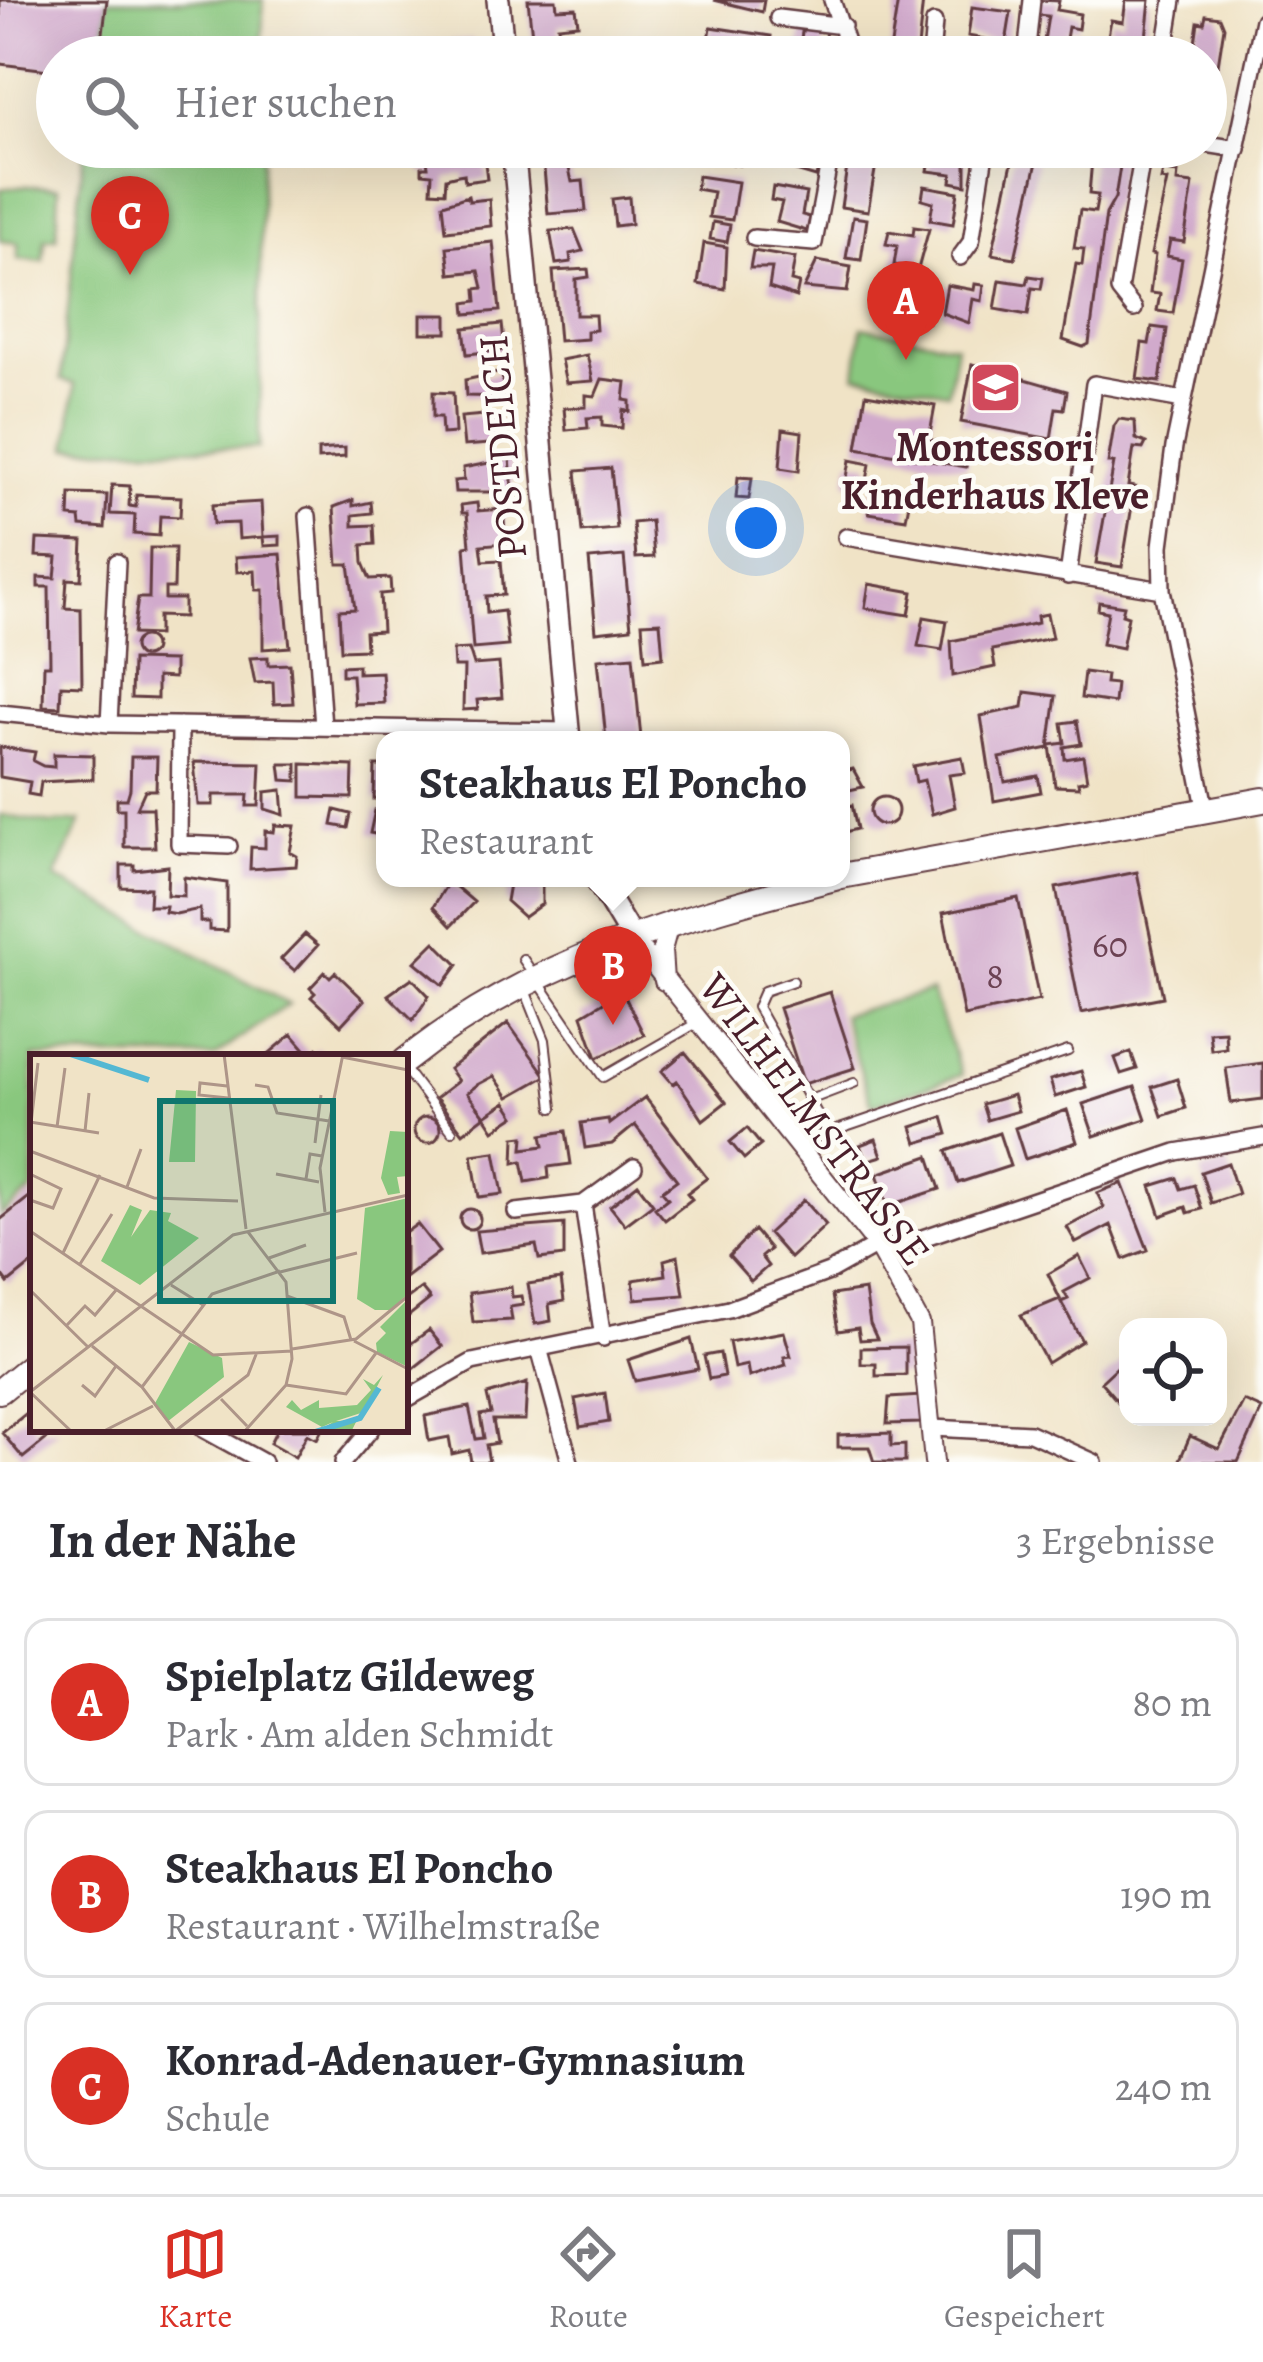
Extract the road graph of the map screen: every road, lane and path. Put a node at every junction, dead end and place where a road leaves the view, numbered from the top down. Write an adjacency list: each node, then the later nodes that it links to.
1 (498, 0): 9 (main road)
2 (832, 0): 8 (street)
3 (1032, 0): 12 (street)
4 (1173, 0): 13 (street)
5 (778, 18): 8 (street)
6 (1263, 20): 15 (street)
7 (934, 22): 11 (street)
8 (844, 26): 10 (street)
9 (502, 36)
10 (846, 36)
11 (933, 36)
12 (1028, 36)
13 (1167, 36)
14 (1227, 147): 15 (street)
15 (1238, 149): 23 (street)
16 (515, 168): 34 (main road, POSTDEICH)
17 (828, 168): 20 (street)
18 (983, 168): 21 (street)
19 (1140, 168): 22 (street)
20 (754, 238)
21 (960, 256)
22 (1134, 309)
23 (1183, 400): 27 (street); 28 (street)
24 (308, 516): 32 (street)
25 (846, 537): 27 (street)
26 (117, 562): 30 (street)
27 (1069, 576): 28 (street)
28 (1162, 590): 36 (street)
29 (0, 713): 30 (street)
30 (109, 724): 31 (street)
31 (180, 725): 32 (street); 37 (street)
32 (323, 727): 33 (street)
33 (446, 731)
34 (568, 731)
35 (1263, 800): 36 (main road)
36 (1206, 812): 38 (main road)
37 (230, 846)
38 (850, 875)
39 (601, 887): 42 (main road)
40 (800, 887): 41 (main road)
41 (670, 921): 42 (main road); 44 (street)
42 (630, 935): 43 (main road); 44 (street, WILHELMSTRASSE)
43 (526, 973): 46 (lane); 48 (main road); 52 (lane)
44 (664, 981): 46 (street, WILHELMSTRASSE)
45 (793, 981): 51 (lane)
46 (697, 1023): 56 (street, WILHELMSTRASSE)
47 (1067, 1051): 54 (lane)
48 (408, 1062)
49 (408, 1069): 53 (lane)
50 (854, 1083): 51 (lane)
51 (812, 1099): 54 (lane)
52 (553, 1108)
53 (452, 1131)
54 (829, 1133): 56 (lane)
55 (1263, 1137): 60 (street)
56 (794, 1145): 60 (street, WILHELMSTRASSE)
57 (634, 1167): 58 (street)
58 (584, 1204): 59 (street); 61 (street)
59 (516, 1212)
60 (879, 1248): 61 (street); 66 (street, WILHELMSTRASSE)
61 (603, 1337): 62 (street)
62 (538, 1348): 65 (street); 71 (street)
63 (30, 1366): 64 (main road)
64 (0, 1391)
65 (408, 1398)
66 (932, 1427): 72 (street, WILHELMSTRASSE); 73 (street)
67 (208, 1432): 69 (street)
68 (368, 1432): 70 (street)
69 (263, 1462)
70 (343, 1462)
71 (570, 1462)
72 (934, 1462)
73 (1094, 1462)

